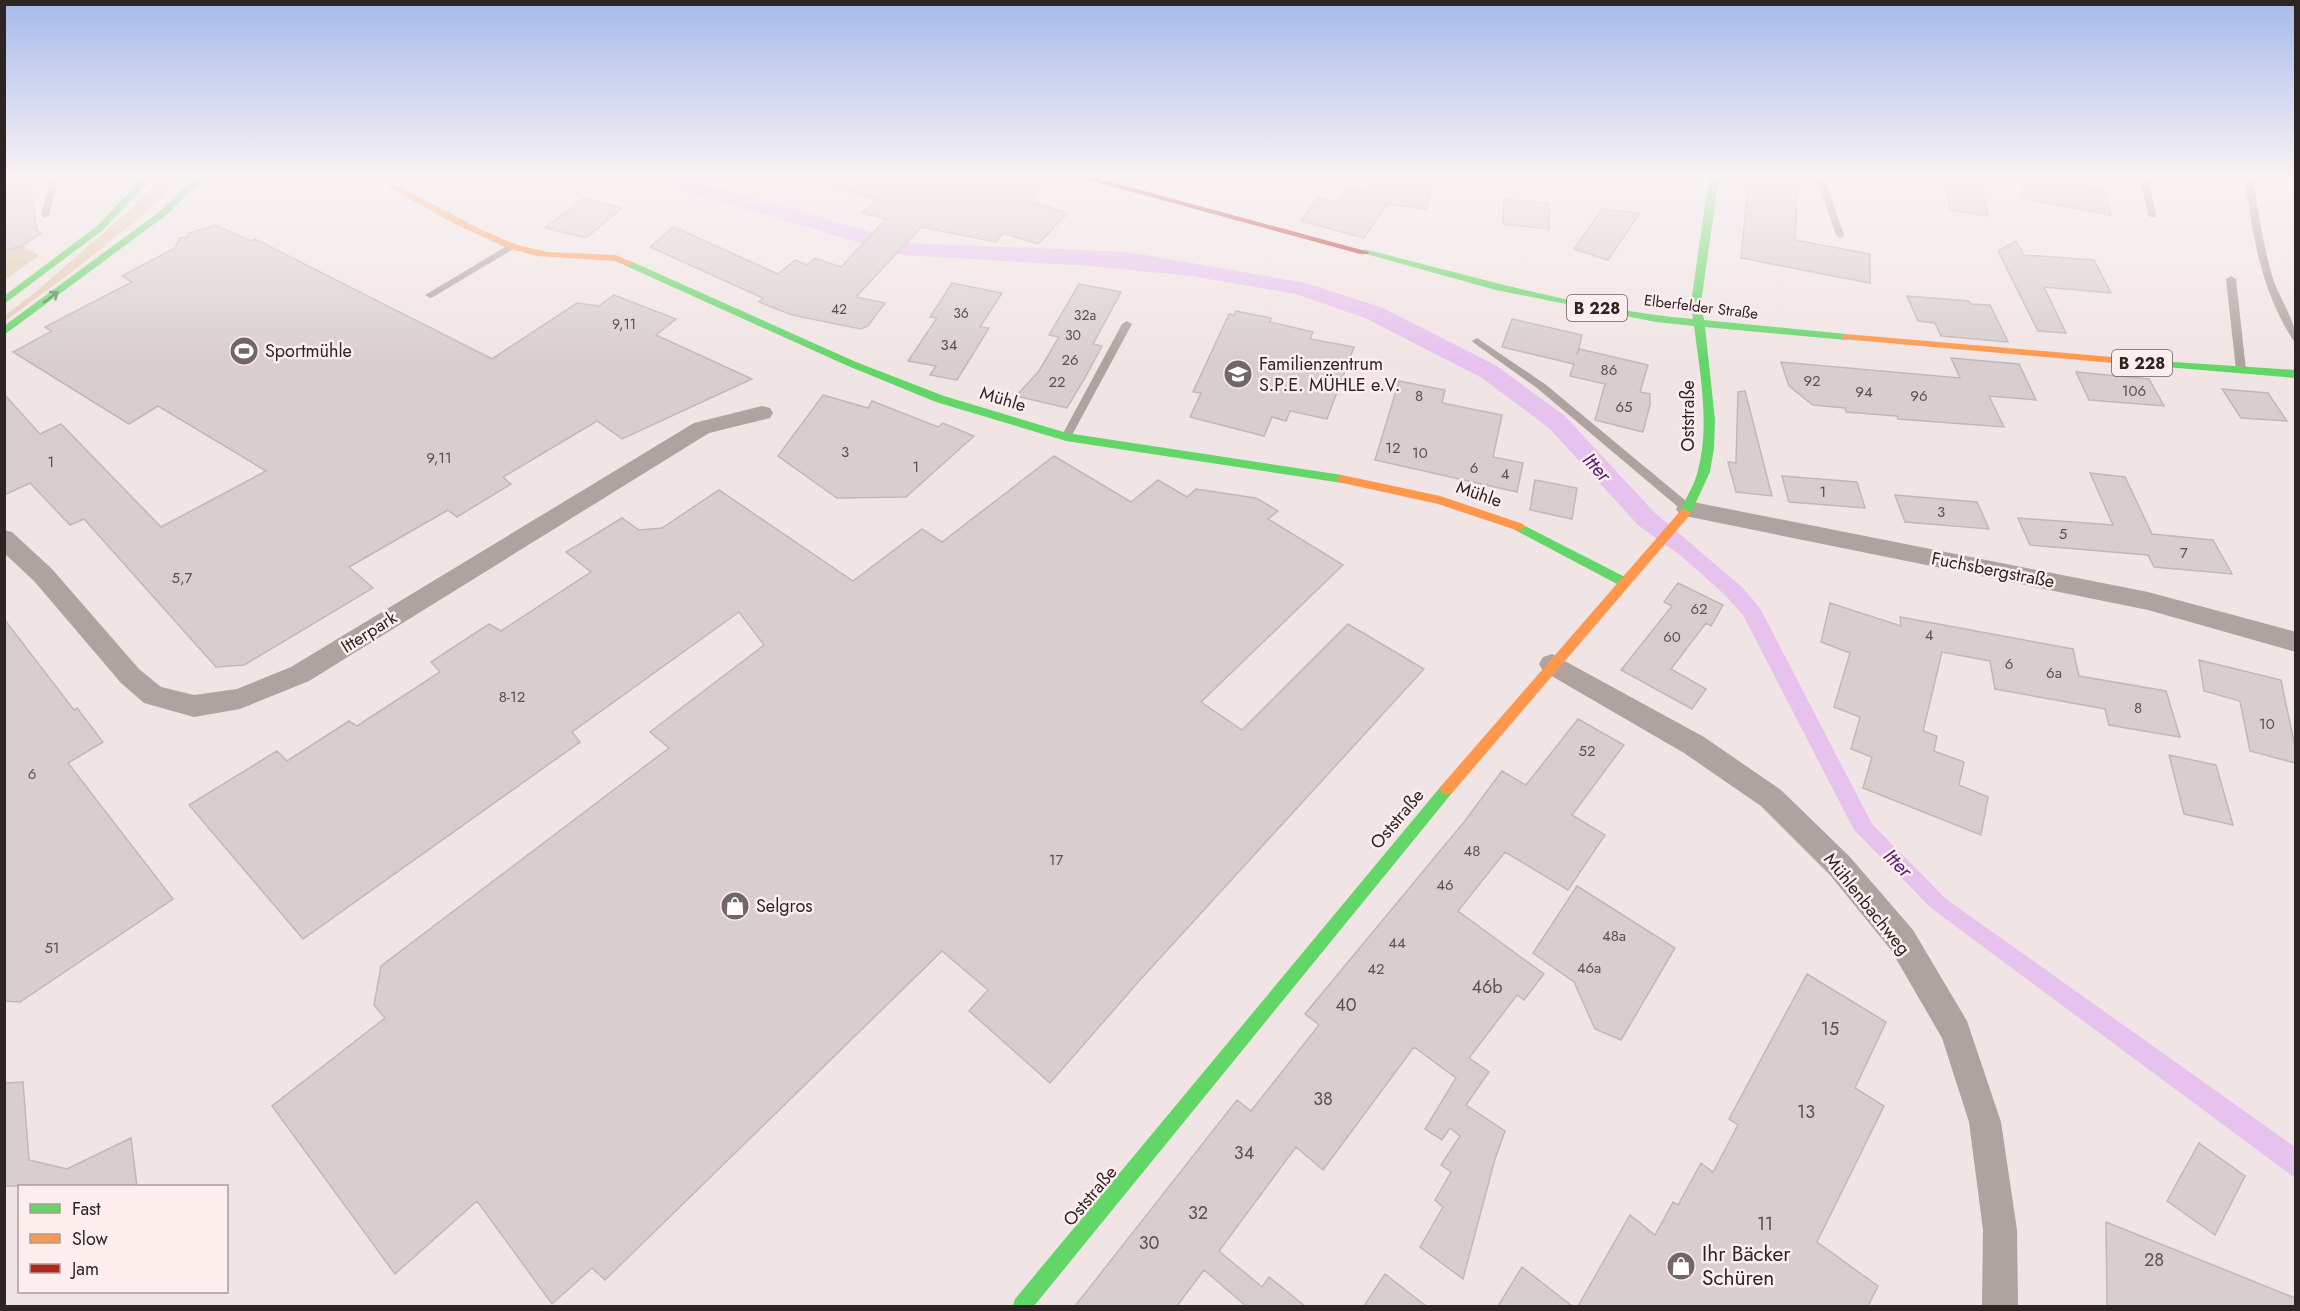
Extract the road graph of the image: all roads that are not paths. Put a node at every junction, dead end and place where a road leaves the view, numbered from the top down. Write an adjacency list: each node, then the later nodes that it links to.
1 (84, 238): 10 (street)
2 (130, 238): 13 (street, one-way to 2)
3 (496, 238): 7 (street, Mühle)
4 (1312, 238): 12 (street, Elberfelder Straße / B 228)
5 (1705, 238): 12 (street, Oststraße)
6 (2258, 238): 14 (lane)
7 (512, 246): 9 (lane); 19 (street, Mühle)
8 (2231, 279): 16 (lane)
9 (429, 295)
10 (4, 301)
11 (1127, 324): 19 (lane)
12 (1698, 325): 16 (street, Elberfelder Straße / B 228); 20 (street, Oststraße)
13 (4, 332)
14 (2295, 338)
15 (1477, 341): 20 (lane)
16 (2241, 370): 17 (street, Elberfelder Straße / B 228)
17 (2295, 374)
18 (762, 413): 21 (street, Itterpark)
19 (1066, 437): 22 (street, Mühle)
20 (1682, 517): 22 (street, Oststraße); 23 (street, Fuchsbergstraße)
21 (4, 538)
22 (1624, 582): 24 (street, Oststraße)
23 (2295, 642)
24 (1552, 664): 25 (street, Oststraße); 26 (street, Mühlenbachweg)
25 (1022, 1306)
26 (2000, 1306)

